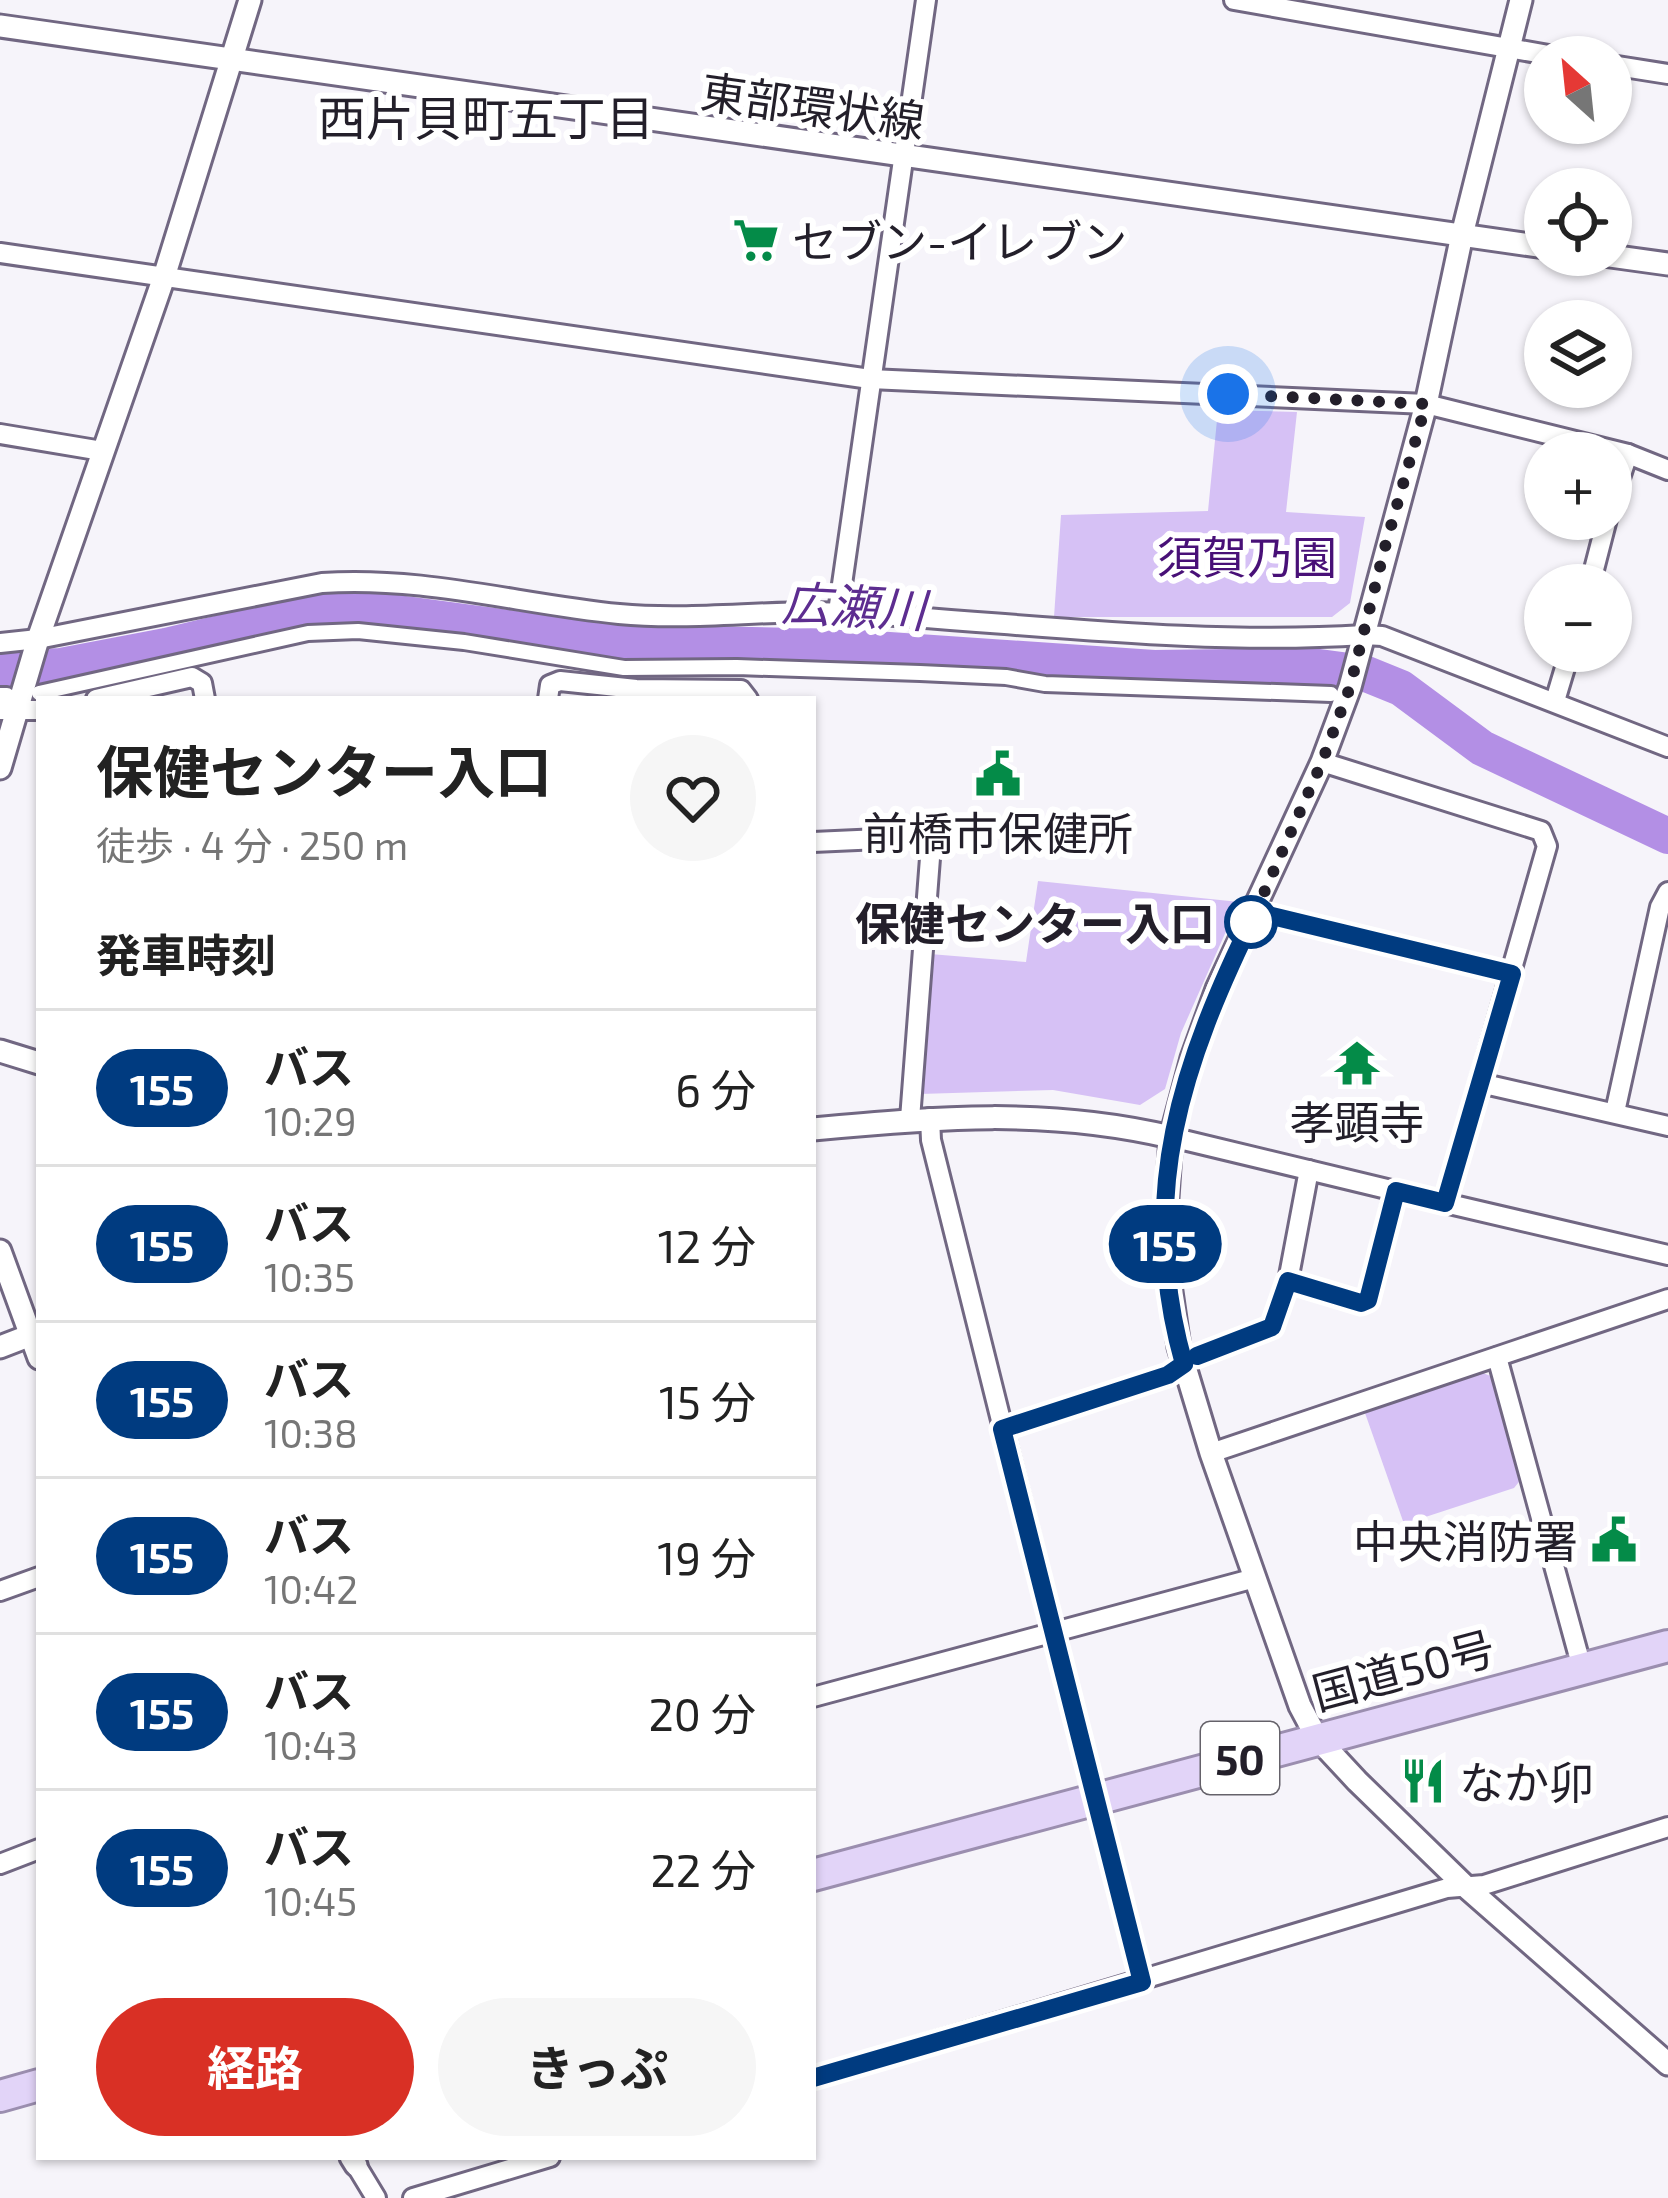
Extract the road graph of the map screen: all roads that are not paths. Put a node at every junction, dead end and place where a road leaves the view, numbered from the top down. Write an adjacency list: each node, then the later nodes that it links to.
1 (250, 0): 8 (street)
2 (926, 0): 11 (street)
3 (1234, 0): 6 (street)
4 (1521, 0): 6 (street)
5 (0, 26): 8 (street, 東部環状線)
6 (1509, 49): 7 (street); 12 (street)
7 (1524, 51)
8 (228, 61): 11 (street, 東部環状線); 17 (street)
9 (1632, 68): 10 (street)
10 (1668, 74)
11 (903, 157): 12 (street, 東部環状線); 18 (street)
12 (1462, 235): 13 (street, 東部環状線); 19 (street)
13 (1524, 244)
14 (0, 253): 17 (street)
15 (1632, 259): 16 (street)
16 (1668, 264)
17 (164, 277): 18 (street); 22 (street)
18 (871, 379): 19 (street); 25 (street)
19 (1426, 404): 20 (street); 28 (street)
20 (1539, 432)
21 (0, 434): 22 (street)
22 (102, 451): 27 (street)
23 (1632, 456): 24 (street)
24 (1668, 470)
25 (838, 612): 27 (street); 28 (street)
26 (0, 643): 27 (street)
27 (37, 645): 35 (street)
28 (1361, 645): 30 (street); 36 (street)
29 (1564, 672): 36 (street)
30 (1341, 691): 35 (street); 38 (street)
31 (109, 696): 32 (street)
32 (204, 696)
33 (548, 696): 34 (street)
34 (744, 696)
35 (18, 700): 39 (street)
36 (1555, 701): 37 (street)
37 (1668, 747)
38 (1322, 762): 42 (street); 43 (street)
39 (0, 768)
40 (816, 842): 48 (street)
41 (1668, 892): 47 (street)
42 (1256, 912): 43 (street); 51 (street)
43 (1512, 974): 46 (street)
44 (0, 1051): 45 (street)
45 (36, 1062)
46 (1480, 1083): 47 (street); 54 (street)
47 (1615, 1112): 49 (street)
48 (920, 1119): 50 (street); 51 (street); 63 (street)
49 (1668, 1126)
50 (816, 1130)
51 (1171, 1137): 52 (street); 62 (street)
52 (1309, 1170): 53 (street); 57 (street)
53 (1396, 1191): 54 (street); 57 (street)
54 (1445, 1203): 56 (street)
55 (0, 1252): 59 (street)
56 (1668, 1255)
57 (1288, 1281): 62 (street)
58 (1668, 1299): 61 (street)
59 (35, 1334): 60 (street)
60 (0, 1347)
61 (1497, 1358): 64 (street); 70 (street)
62 (1184, 1364): 63 (street); 64 (street)
63 (1002, 1429): 68 (street)
64 (1211, 1453): 66 (street)
65 (36, 1578): 67 (street)
66 (1255, 1578): 68 (street); 72 (street)
67 (0, 1592)
68 (1052, 1632): 71 (street); 73 (street)
69 (1668, 1646): 70 (highway, 国道50号 / 50)
70 (1582, 1668): 72 (highway, 国道50号 / 50)
71 (816, 1696)
72 (1317, 1738): 73 (highway, 国道50号 / 50); 78 (street)
73 (1093, 1798): 77 (highway, 国道50号 / 50); 79 (street)
74 (1668, 1827): 78 (street)
75 (36, 1851): 76 (street)
76 (0, 1864)
77 (816, 1874)
78 (1465, 1886): 79 (street); 80 (street)
79 (1142, 1982): 81 (street)
80 (1668, 2064)
81 (816, 2077)
82 (36, 2086): 83 (highway)
83 (0, 2096)
84 (540, 2160): 87 (street)
85 (354, 2161): 86 (street)
86 (376, 2198)
87 (413, 2198)

